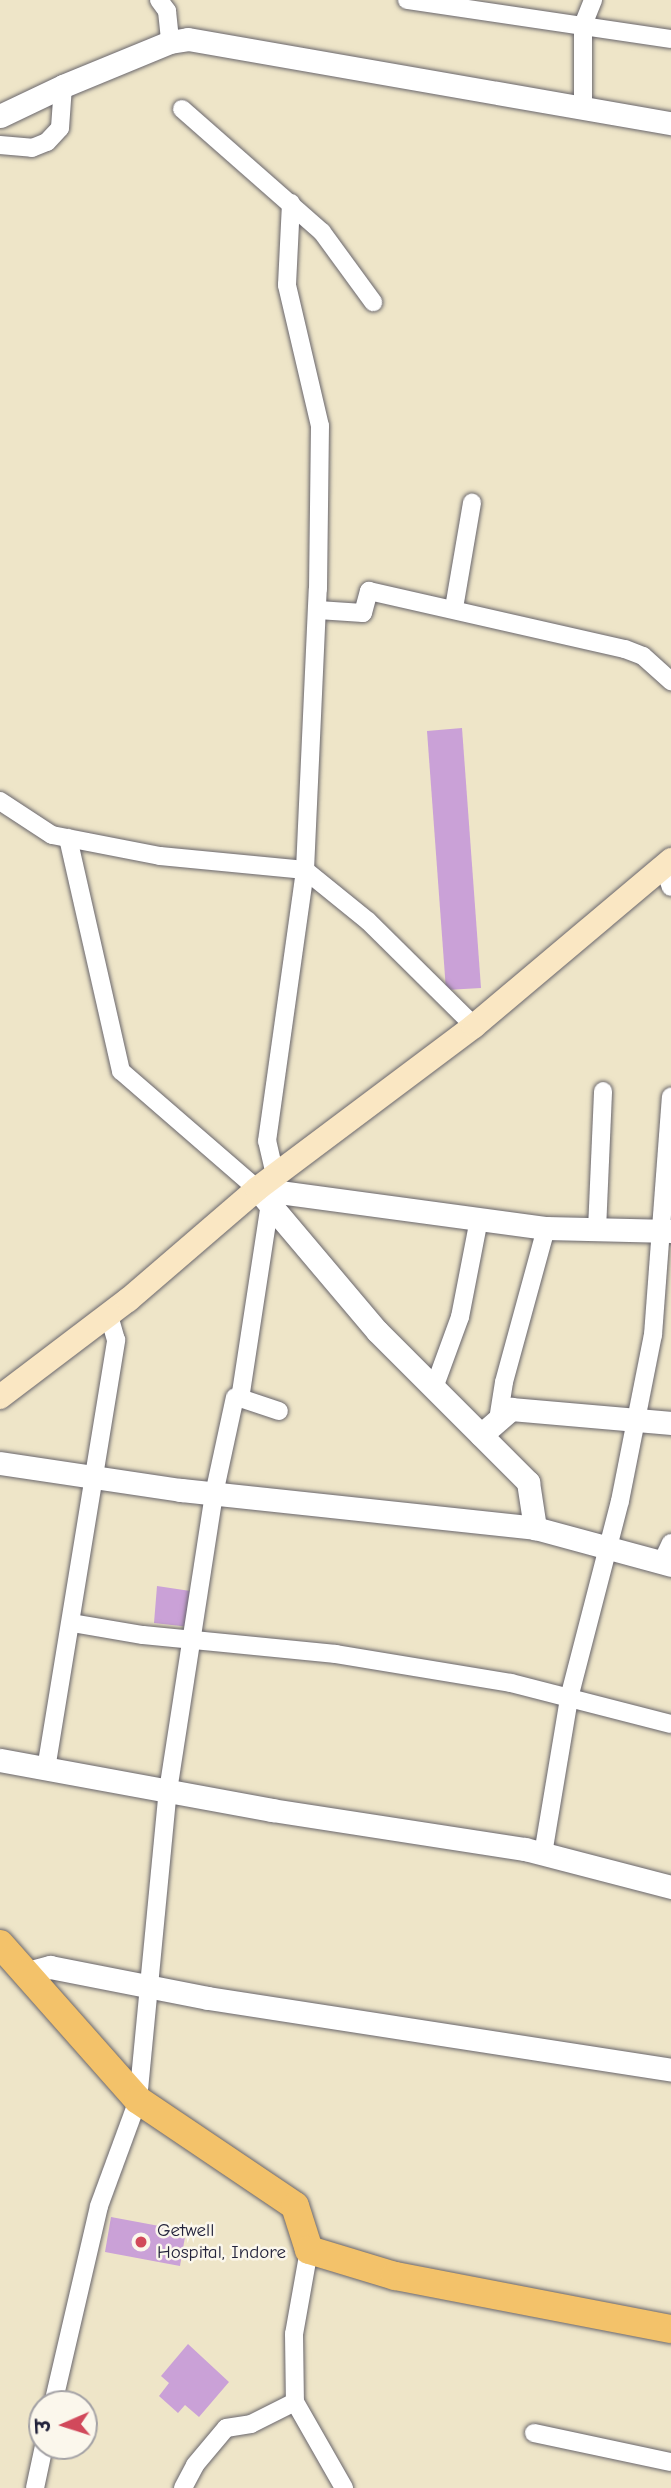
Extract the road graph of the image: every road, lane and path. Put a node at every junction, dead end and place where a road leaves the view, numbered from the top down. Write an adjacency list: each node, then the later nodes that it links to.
1 (159, 0): 6 (street)
2 (407, 0): 4 (street)
3 (593, 0): 4 (street)
4 (583, 25): 5 (street); 8 (street)
5 (671, 39)
6 (170, 42): 7 (street); 8 (street)
7 (63, 86): 10 (street); 12 (street)
8 (583, 108): 11 (street)
9 (183, 109): 13 (street)
10 (0, 116)
11 (671, 122)
12 (0, 145)
13 (292, 203): 14 (street); 17 (street)
14 (373, 302)
15 (472, 503): 16 (street)
16 (454, 608): 17 (street); 18 (street)
17 (317, 610): 21 (street)
18 (671, 681)
19 (0, 802): 20 (street)
20 (68, 838): 21 (street); 26 (street)
21 (304, 870): 23 (street); 26 (street)
22 (668, 871): 23 (main road)
23 (474, 1026): 26 (main road)
24 (603, 1091): 29 (street)
25 (671, 1097): 30 (street)
26 (267, 1189): 27 (street); 31 (main road); 32 (street); 35 (street)
27 (479, 1219): 28 (street); 32 (street)
28 (545, 1228): 29 (street); 38 (street)
29 (597, 1230): 30 (street)
30 (664, 1231): 36 (street)
31 (109, 1315): 34 (main road); 40 (street)
32 (434, 1388): 38 (street)
33 (234, 1398): 41 (street)
34 (2, 1399)
35 (279, 1411)
36 (636, 1420): 37 (street); 38 (street); 43 (street)
37 (671, 1423)
38 (490, 1428): 42 (street)
39 (0, 1463): 40 (street)
40 (94, 1479): 41 (street); 45 (street)
41 (214, 1494): 42 (street); 46 (street)
42 (535, 1528): 43 (street)
43 (604, 1547): 44 (street); 47 (street)
44 (668, 1557)
45 (72, 1623): 46 (street); 50 (street)
46 (192, 1640): 47 (street); 51 (street)
47 (569, 1698): 48 (street); 52 (street)
48 (671, 1724)
49 (0, 1760): 50 (street)
50 (46, 1769): 51 (street)
51 (168, 1791): 52 (street); 55 (street)
52 (543, 1854): 53 (street)
53 (671, 1887)
54 (10, 1959): 55 (street); 57 (main road)
55 (149, 1987): 56 (street); 57 (street)
56 (671, 2070)
57 (138, 2101): 58 (main road); 60 (street)
58 (309, 2250): 59 (main road); 61 (street)
59 (671, 2329)
60 (55, 2390)
61 (295, 2402): 66 (street); 67 (street)
62 (534, 2432): 64 (street)
63 (41, 2460): 65 (street)
64 (671, 2462)
65 (35, 2488)
66 (183, 2488)
67 (344, 2488)

